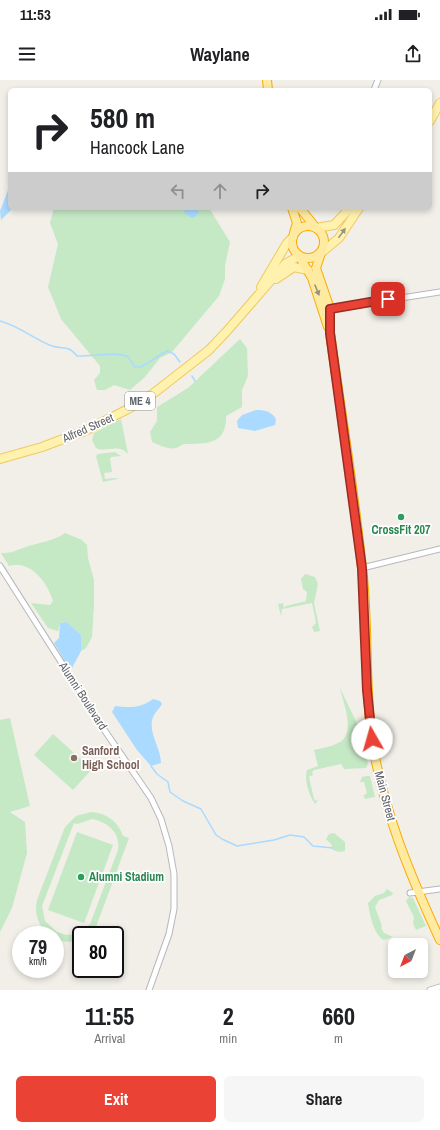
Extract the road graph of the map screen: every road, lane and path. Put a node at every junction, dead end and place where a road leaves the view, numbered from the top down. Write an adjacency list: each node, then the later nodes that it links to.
1 (440, 103): 2 (main road)
2 (432, 117)
3 (293, 210): 8 (highway)
4 (302, 210): 7 (highway)
5 (348, 210): 7 (main road, ME 4)
6 (358, 210): 9 (main road, one-way to 6)
7 (316, 228): 8 (highway, ME 4); 9 (highway)
8 (293, 237): 10 (highway); 14 (main road, Alfred Street / ME 4)
9 (321, 253): 10 (highway); 15 (highway, Main Street)
10 (299, 256): 11 (highway, Main Street); 12 (main road, Alfred Street / ME 4)
11 (308, 270): 12 (main road); 16 (highway, Main Street, one-way to 16)
12 (268, 286): 14 (main road, Alfred Street / ME 4)
13 (440, 292): 15 (street)
14 (255, 298): 17 (main road, Alfred Street / ME 4)
15 (330, 309): 16 (highway, Main Street)
16 (330, 333): 20 (highway, Main Street)
17 (0, 459)
18 (440, 549): 20 (street)
19 (0, 566): 26 (street, Alumni Boulevard)
20 (362, 568): 23 (highway, Main Street)
21 (440, 889): 23 (street)
22 (410, 893): 23 (street)
23 (420, 893): 24 (highway, Main Street)
24 (440, 940)
25 (440, 987): 27 (street)
26 (149, 990)
27 (430, 990)

